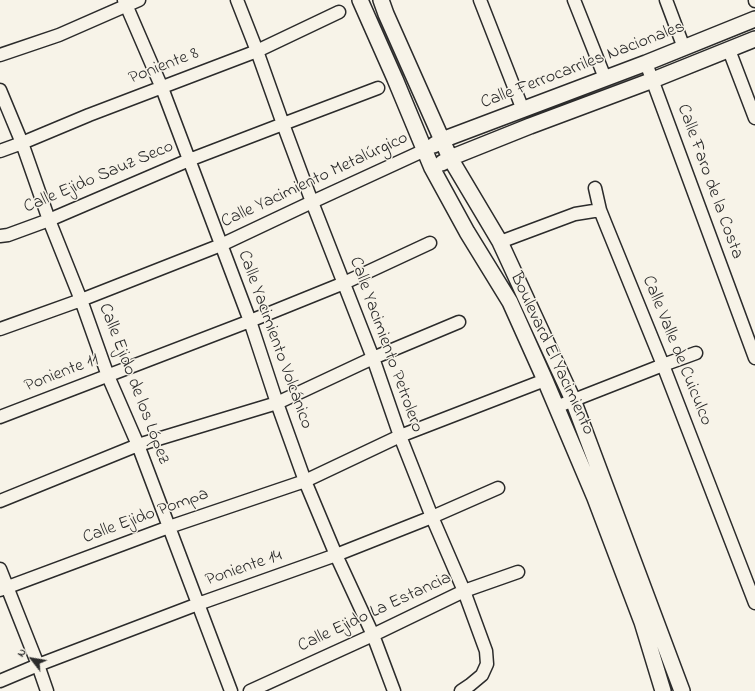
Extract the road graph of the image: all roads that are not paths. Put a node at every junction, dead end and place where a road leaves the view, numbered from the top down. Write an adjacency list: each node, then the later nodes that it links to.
1 (139, 0): 8 (street)
2 (237, 0): 14 (street, Calle Yacimiento Petrolero)
3 (360, 0): 27 (street, Boulevard El Yacimiento)
4 (381, 0): 25 (street, Boulevard El Yacimiento)
5 (480, 0): 22 (street)
6 (574, 0): 17 (street)
7 (666, 0): 12 (street)
8 (125, 3): 15 (street); 19 (street, Calle Yacimiento Volcánico)
9 (339, 12): 14 (street, Poniente 8)
10 (755, 19): 12 (street, Calle Ferrocarriles Nacionales)
11 (755, 39): 13 (street, Calle Ferrocarriles Nacionales)
12 (684, 48): 16 (street, Calle Ferrocarriles Nacionales)
13 (729, 50): 18 (street, Calle Ferrocarriles Nacionales); 23 (street)
14 (257, 51): 19 (street, Poniente 8); 24 (street, Calle Yacimiento Petrolero)
15 (0, 55)
16 (646, 63): 17 (street, Calle Ferrocarriles Nacionales); 18 (street, Calle Faro de la Costa)
17 (605, 78): 22 (street, Calle Ferrocarriles Nacionales)
18 (653, 80): 29 (street, Calle Ferrocarriles Nacionales); 44 (street, Calle Faro de la Costa)
19 (162, 88): 26 (street, Poniente 8); 30 (street, Calle Yacimiento Volcánico)
20 (378, 88): 24 (street, Calle Ejido Sauz Seco)
21 (0, 90): 26 (street, Calle Ejido de los López)
22 (523, 110): 25 (street, Calle Ferrocarriles Nacionales)
23 (755, 118)
24 (283, 124): 30 (street, Calle Ejido Sauz Seco); 33 (street, Calle Yacimiento Petrolero)
25 (442, 140): 27 (street, Calle Ferrocarriles Nacionales); 29 (street, Boulevard El Yacimiento)
26 (22, 143): 28 (street, Poniente 8); 35 (street, Calle Ejido de los López)
27 (425, 150): 31 (street, Boulevard El Yacimiento); 33 (street, Calle Yacimiento Metalúrgico)
28 (0, 151)
29 (450, 158): 31 (street, Calle Ferrocarriles Nacionales); 37 (street, Boulevard El Yacimiento)
30 (189, 160): 35 (street, Calle Ejido Sauz Seco); 39 (street, Calle Yacimiento Volcánico)
31 (432, 168): 51 (street, Boulevard El Yacimiento)
32 (595, 188): 34 (street, Calle Valle de Cuiculco)
33 (312, 202): 39 (street, Calle Yacimiento Metalúrgico); 40 (street, Calle Yacimiento Petrolero)
34 (600, 210): 37 (street); 49 (street, Calle Valle de Cuiculco)
35 (49, 220): 36 (street, Calle Ejido Sauz Seco); 41 (street, Calle Ejido de los López)
36 (0, 236)
37 (500, 242): 52 (street, Boulevard El Yacimiento)
38 (430, 243): 40 (street, Poniente 11)
39 (221, 245): 41 (street, Calle Yacimiento Metalúrgico); 42 (street, Calle Yacimiento Volcánico)
40 (344, 283): 42 (street, Poniente 11); 47 (street, Calle Yacimiento Petrolero)
41 (81, 300): 45 (street, Calle Yacimiento Metalúrgico); 50 (street, Calle Ejido de los López)
42 (250, 321): 50 (street, Poniente 11); 53 (street, Calle Yacimiento Volcánico)
43 (459, 322): 47 (street)
44 (749, 327): 48 (street, Calle Faro de la Costa)
45 (0, 329)
46 (696, 353): 49 (street)
47 (373, 358): 53 (street); 56 (street, Calle Yacimiento Petrolero)
48 (755, 358)
49 (663, 365): 52 (street); 68 (street, Calle Valle de Cuiculco)
50 (108, 376): 55 (street, Poniente 11); 57 (street, Calle Ejido de los López)
51 (545, 380): 54 (street, Boulevard El Yacimiento); 56 (street, Calle Ejido Pompa)
52 (574, 400): 54 (street); 79 (street, Boulevard El Yacimiento)
53 (277, 403): 57 (street); 58 (street, Calle Yacimiento Volcánico)
54 (556, 407): 78 (street, Boulevard El Yacimiento)
55 (0, 417)
56 (400, 436): 58 (street, Calle Ejido Pompa); 61 (street, Calle Yacimiento Petrolero)
57 (138, 445): 60 (street); 62 (street, Calle Ejido de los López)
58 (305, 481): 62 (street, Calle Ejido Pompa); 63 (street, Calle Yacimiento Volcánico)
59 (498, 488): 61 (street, Poniente 14)
60 (0, 501)
61 (432, 517): 63 (street, Poniente 14); 67 (street, Calle Yacimiento Petrolero)
62 (169, 527): 66 (street, Calle Ejido Pompa); 69 (street, Calle Ejido de los López)
63 (336, 555): 69 (street, Poniente 14); 70 (street, Calle Yacimiento Volcánico)
64 (0, 569): 66 (street)
65 (518, 572): 67 (street, Calle Ejido La Estancia)
66 (4, 589): 71 (street)
67 (464, 591): 70 (street, Calle Ejido La Estancia); 77 (street, Calle Yacimiento Petrolero)
68 (755, 603)
69 (198, 604): 71 (street, Poniente 14); 74 (street, Calle Ejido de los López)
70 (373, 635): 75 (street, Calle Ejido La Estancia); 76 (street, Calle Yacimiento Volcánico)
71 (38, 664): 72 (street, Poniente 14); 73 (street)
72 (0, 681)
73 (47, 691)
74 (231, 691)
75 (250, 691)
76 (394, 691)
77 (460, 691)
78 (663, 691)
79 (682, 691)

